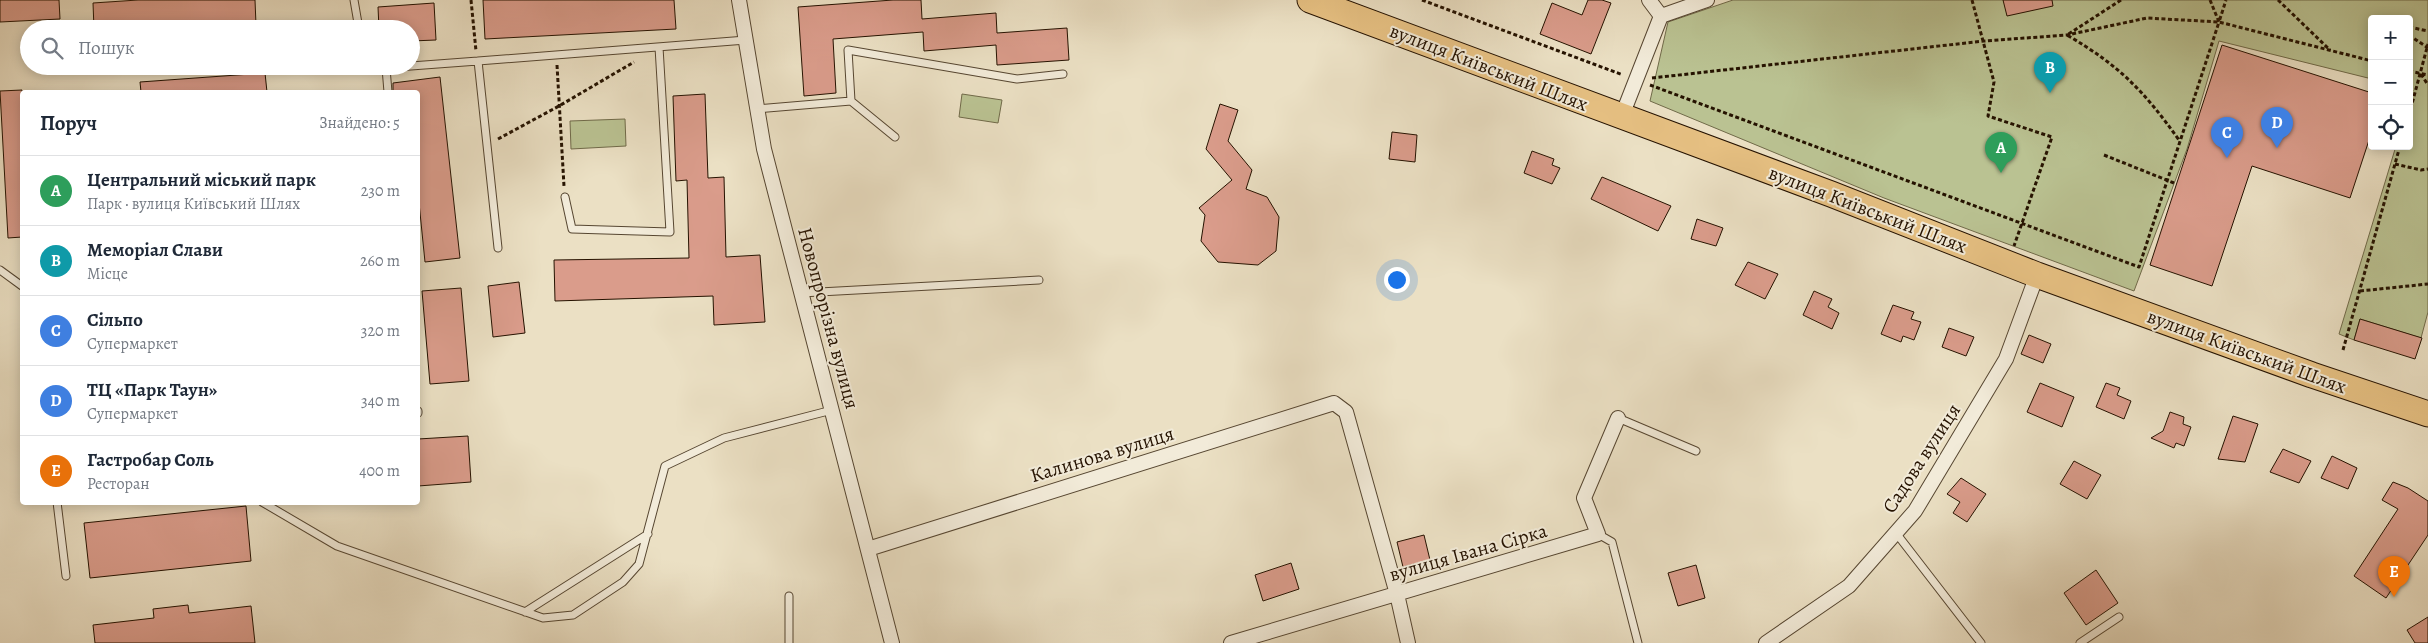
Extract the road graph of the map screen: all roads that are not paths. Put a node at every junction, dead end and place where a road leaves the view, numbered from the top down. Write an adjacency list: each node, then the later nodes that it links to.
1 (354, 0): 7 (lane)
2 (739, 0): 8 (street, Новопрорізна вулиця)
3 (1310, 0): 17 (highway, вулиця Київський Шлях)
4 (1649, 0): 6 (street)
5 (1706, 0): 6 (street)
6 (1661, 16): 17 (street)
7 (357, 20)
8 (746, 40): 9 (lane); 16 (street, Новопрорізна вулиця)
9 (659, 47): 10 (lane); 19 (lane)
10 (478, 61): 11 (lane); 20 (lane)
11 (420, 65)
12 (1063, 74): 15 (lane)
13 (386, 75): 14 (lane)
14 (388, 90)
15 (851, 101): 16 (lane); 18 (lane)
16 (757, 109): 25 (street, Новопрорізна вулиця)
17 (1615, 115): 22 (highway, вулиця Київський Шлях)
18 (895, 137)
19 (565, 197)
20 (498, 248)
21 (0, 270): 24 (lane)
22 (2037, 275): 27 (highway, вулиця Київський Шлях); 32 (street, Садова вулиця)
23 (1038, 280): 25 (lane)
24 (20, 285)
25 (802, 293): 26 (street, Новопрорізна вулиця)
26 (832, 410): 33 (lane); 35 (street, Новопрорізна вулиця)
27 (2428, 414)
28 (1618, 418): 29 (lane); 34 (street)
29 (1696, 450)
30 (57, 505): 36 (lane)
31 (267, 505): 39 (lane)
32 (1896, 533): 46 (street, Садова вулиця); 47 (lane)
33 (648, 534): 39 (lane); 39 (lane)
34 (1598, 534): 37 (street, вулиця Івана Сірка); 45 (lane)
35 (868, 549): 37 (street, Калинова вулиця); 42 (street, Новопрорізна вулиця)
36 (66, 576)
37 (1397, 594): 43 (street, вулиця Івана Сірка); 44 (street)
38 (788, 596): 41 (lane)
39 (525, 612)
40 (2118, 617): 48 (lane)
41 (789, 643)
42 (892, 643)
43 (1231, 643)
44 (1408, 643)
45 (1638, 643)
46 (1766, 643)
47 (1981, 643)
48 (2080, 643)

